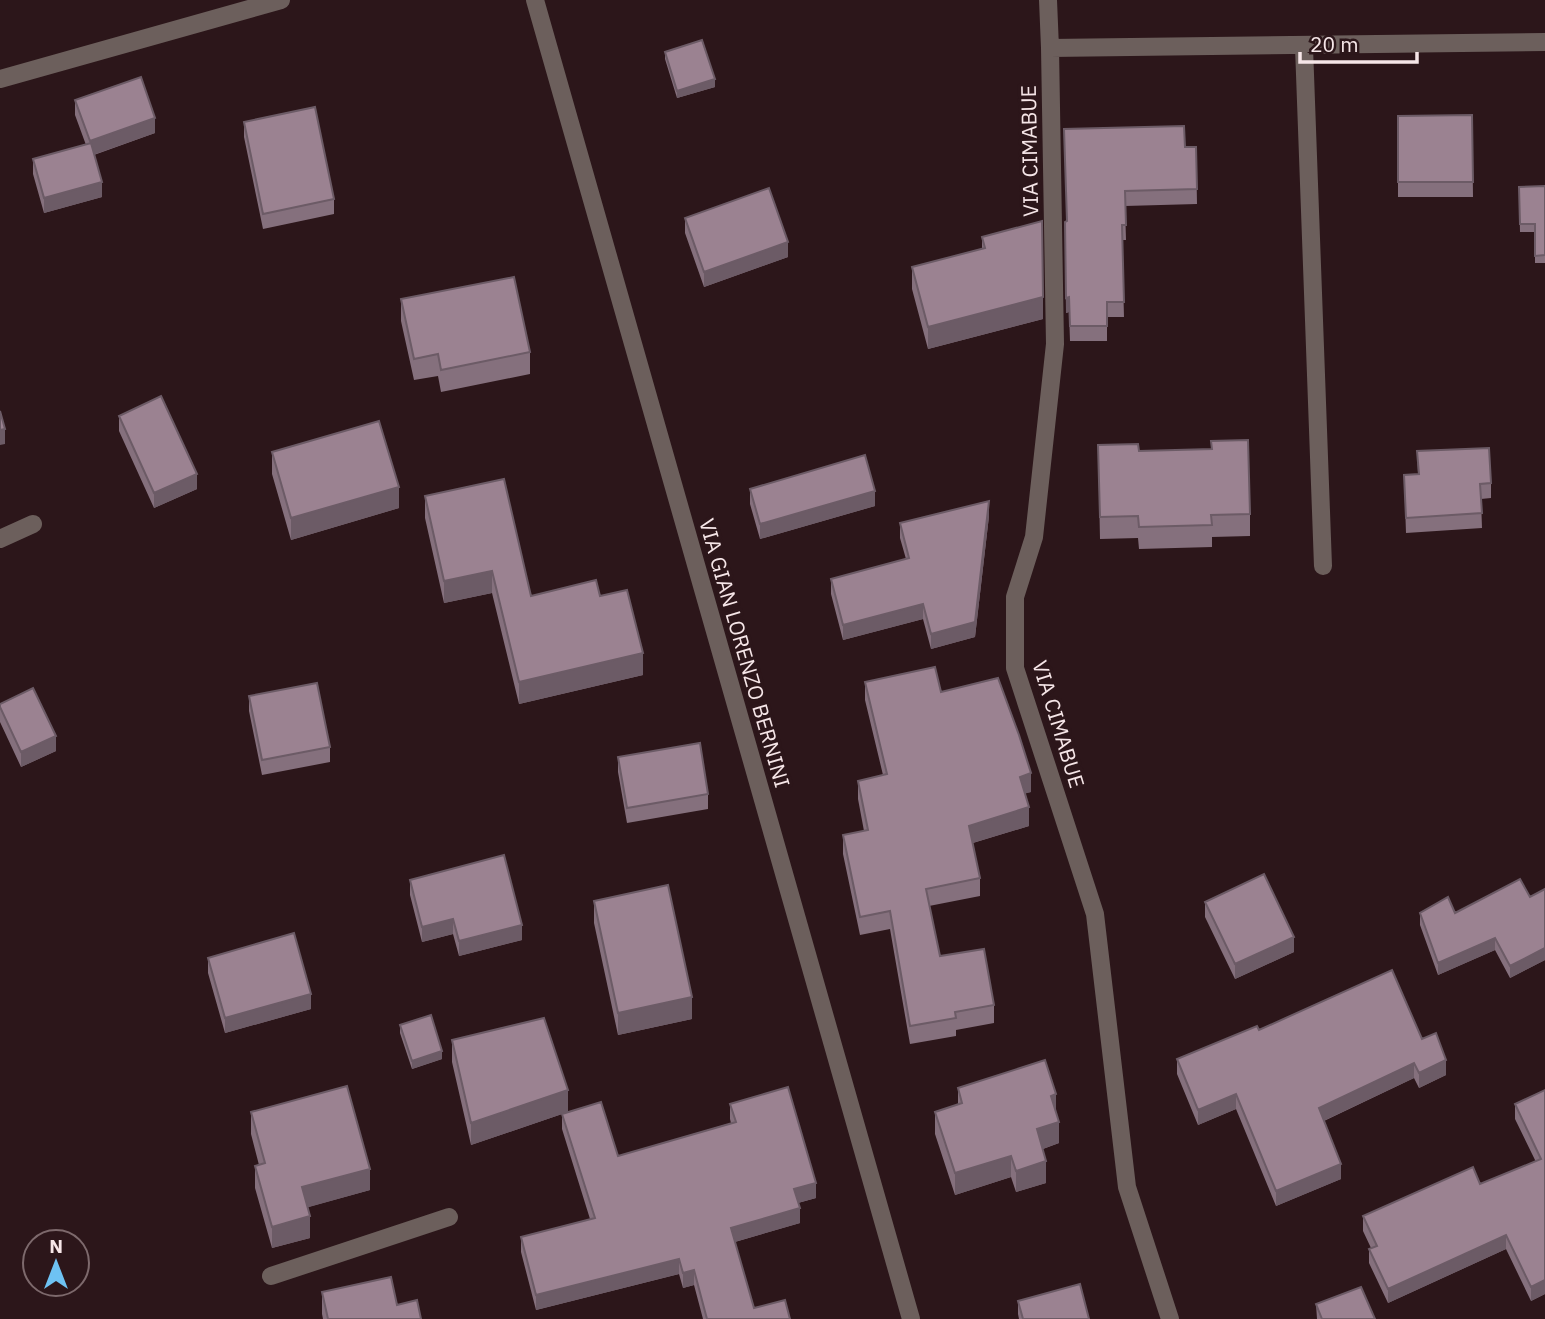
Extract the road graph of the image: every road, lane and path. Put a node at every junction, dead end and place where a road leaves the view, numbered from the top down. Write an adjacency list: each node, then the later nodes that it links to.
1 (281, 0): 7 (street)
2 (536, 0): 13 (street, VIA GIAN LORENZO BERNINI)
3 (1048, 0): 6 (street, VIA CIMABUE)
4 (1545, 42): 5 (street)
5 (1304, 47): 6 (street); 10 (street)
6 (1050, 48): 14 (street, VIA CIMABUE)
7 (0, 79)
8 (33, 524): 9 (street)
9 (0, 540)
10 (1323, 566)
11 (449, 1217): 12 (street)
12 (271, 1276)
13 (911, 1319)
14 (1170, 1319)

